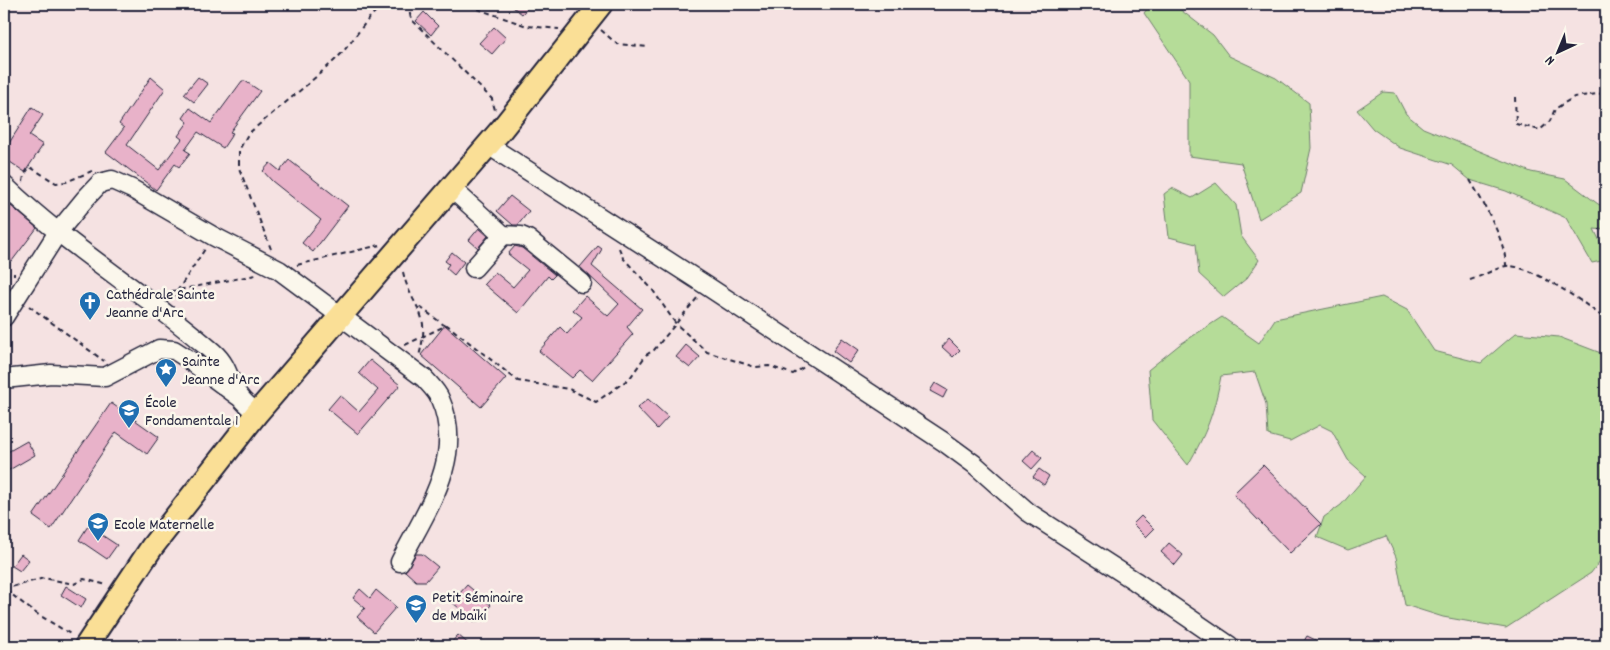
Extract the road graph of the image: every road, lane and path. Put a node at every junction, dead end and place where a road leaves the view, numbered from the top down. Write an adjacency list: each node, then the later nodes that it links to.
1 (384, 4): 21 (path)
2 (408, 4): 8 (path)
3 (442, 4): 4 (path)
4 (590, 18): 5 (path); 8 (main road)
5 (649, 47)
6 (1606, 93): 7 (path)
7 (1514, 96)
8 (494, 138): 12 (main road); 14 (street)
9 (112, 180): 13 (path); 15 (street); 17 (street)
10 (1470, 180): 19 (path)
11 (4, 185): 13 (street)
12 (450, 188): 16 (street); 18 (main road)
13 (20, 199): 15 (street)
14 (620, 230): 24 (street); 31 (path)
15 (58, 232): 25 (street); 27 (street)
16 (503, 235): 20 (street); 23 (street)
17 (214, 236): 21 (street); 27 (path)
18 (399, 246): 26 (path); 28 (main road)
19 (1506, 266): 22 (path); 30 (path)
20 (474, 268)
21 (279, 270): 28 (street)
22 (1470, 280)
23 (582, 283)
24 (707, 286): 31 (path); 35 (street)
25 (17, 297): 29 (street); 36 (path)
26 (419, 306): 32 (path); 33 (path)
27 (162, 310): 39 (street)
28 (340, 315): 34 (street); 40 (main road)
29 (4, 318)
30 (1606, 320)
31 (676, 324): 32 (path); 35 (path)
32 (444, 325): 33 (path)
33 (424, 337): 34 (path); 37 (path)
34 (386, 349): 37 (street)
35 (823, 363): 45 (street)
36 (118, 371): 38 (street); 39 (street)
37 (415, 371): 41 (street)
38 (4, 379)
39 (238, 396): 40 (street)
40 (257, 413): 43 (main road)
41 (400, 562)
42 (4, 589): 43 (path); 44 (path)
43 (124, 589): 44 (main road)
44 (86, 646)
45 (1230, 646)

